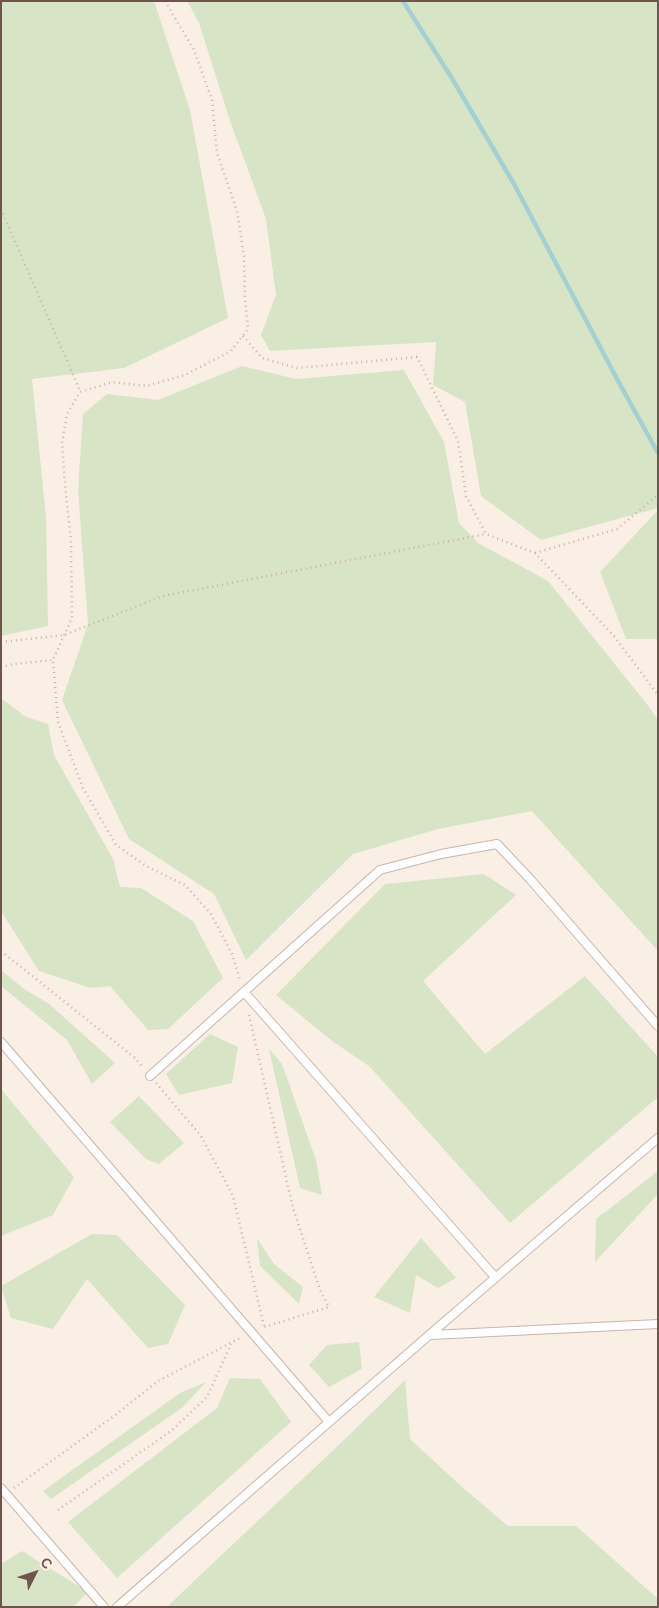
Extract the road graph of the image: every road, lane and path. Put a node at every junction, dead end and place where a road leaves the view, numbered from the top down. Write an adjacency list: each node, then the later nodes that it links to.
1 (165, 1): 3 (path)
2 (1, 208): 4 (path)
3 (243, 336): 4 (path); 6 (path)
4 (80, 392): 8 (path)
5 (658, 495): 7 (path)
6 (486, 534): 7 (path); 8 (path)
7 (535, 553): 12 (path)
8 (64, 635): 9 (path); 10 (path)
9 (1, 642)
10 (53, 660): 11 (path); 14 (path)
11 (1, 667)
12 (658, 695)
13 (1, 951): 18 (path)
14 (244, 992): 16 (lane); 18 (lane); 20 (lane)
15 (248, 1010): 22 (path)
16 (658, 1026)
17 (1, 1042): 27 (lane)
18 (150, 1076): 22 (path)
19 (658, 1138): 20 (lane)
20 (494, 1277): 25 (lane)
21 (658, 1324): 25 (lane)
22 (264, 1326): 23 (path)
23 (256, 1330)
24 (248, 1334): 26 (path)
25 (431, 1335): 27 (lane)
26 (231, 1342): 29 (path); 30 (path)
27 (329, 1422): 32 (lane)
28 (1, 1488): 31 (lane)
29 (9, 1491)
30 (58, 1510)
31 (104, 1607)
32 (117, 1607)

